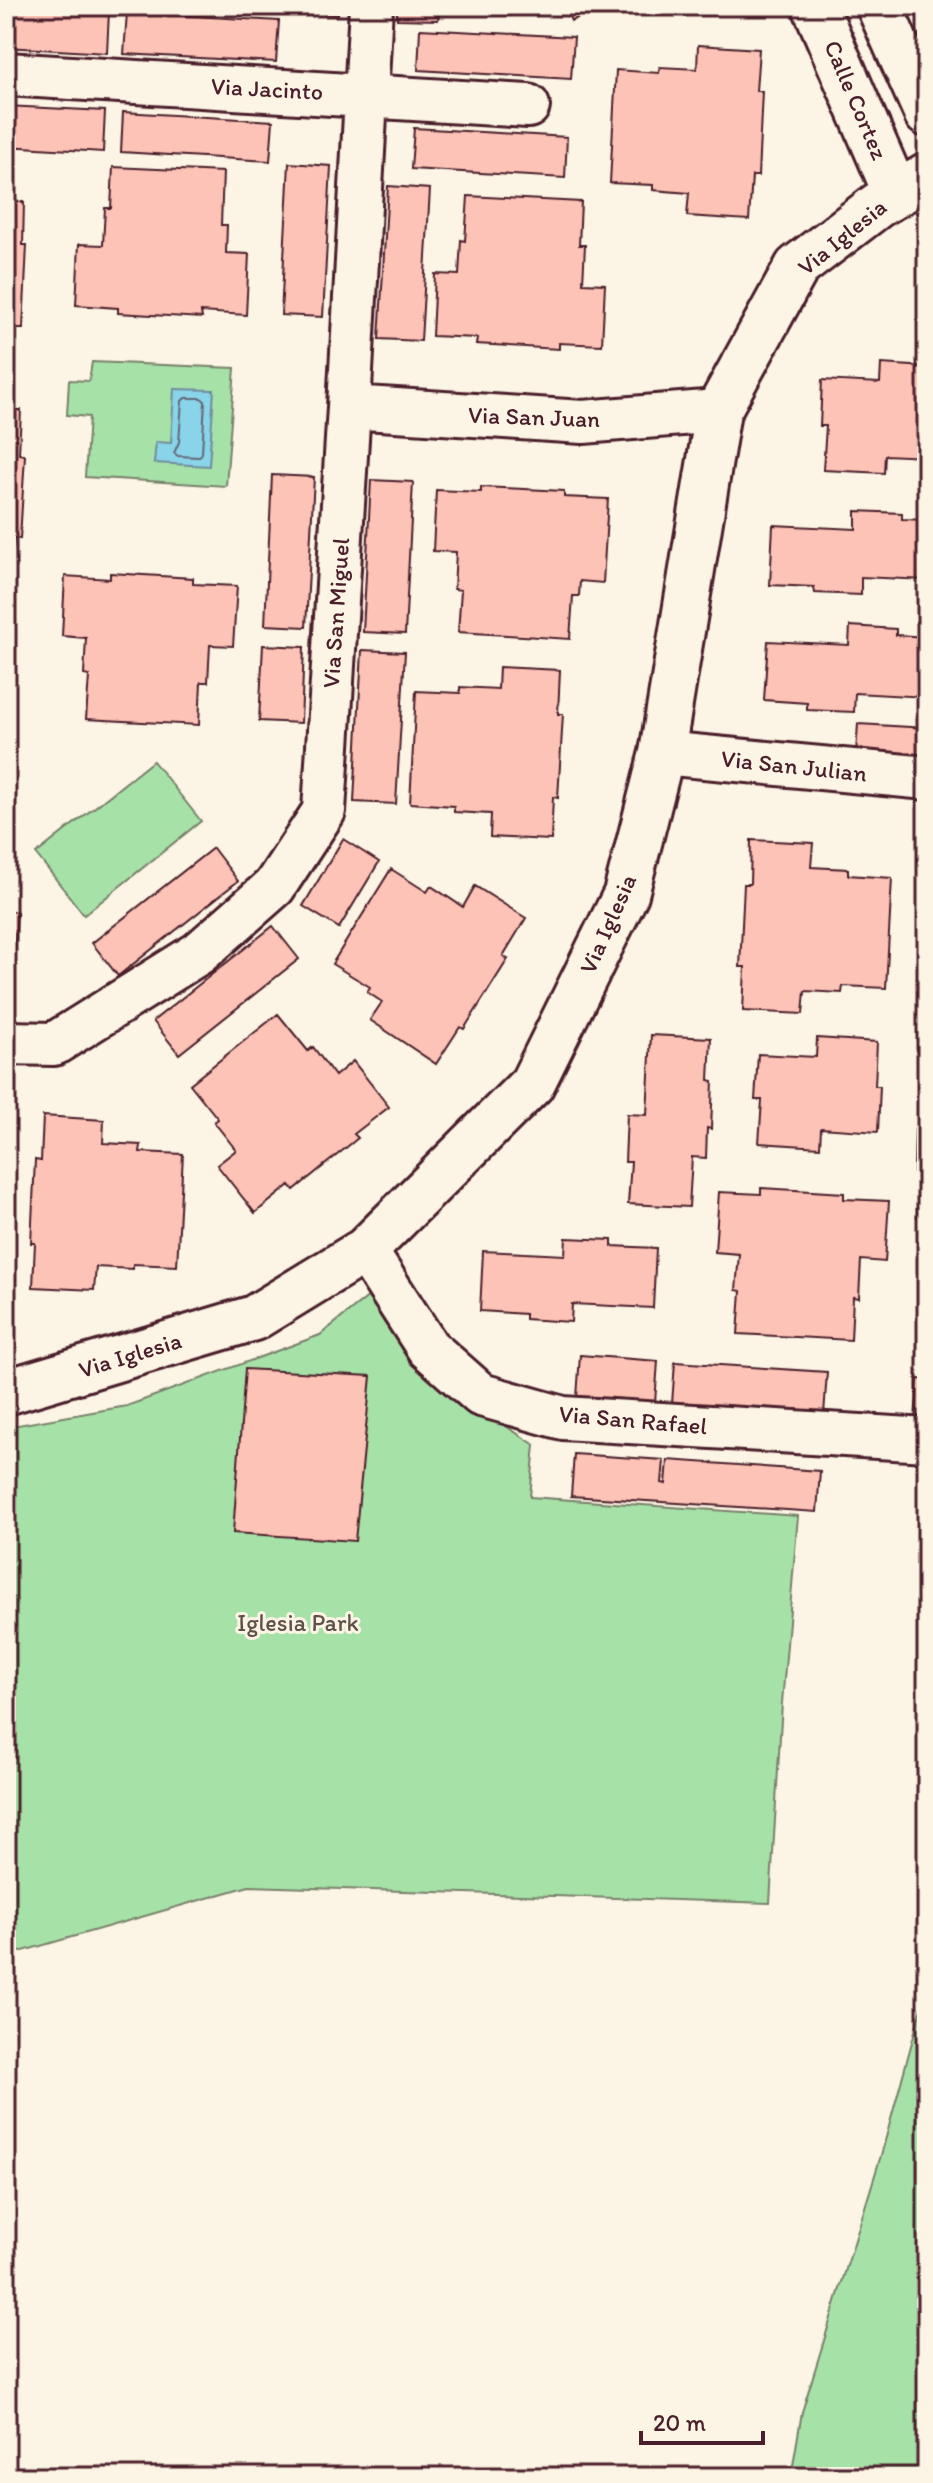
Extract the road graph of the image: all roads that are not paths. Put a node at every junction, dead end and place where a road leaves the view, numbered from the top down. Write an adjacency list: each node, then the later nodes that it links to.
1 (371, 6): 5 (street, Via San Miguel)
2 (815, 6): 8 (street, Calle Cortez)
3 (879, 6): 7 (street)
4 (6, 74): 5 (street, Via Jacinto)
5 (365, 95): 6 (street, Via Jacinto); 9 (street, Via San Miguel)
6 (528, 106)
7 (927, 114)
8 (912, 185): 10 (street, Via Iglesia)
9 (349, 407): 10 (street, Via San Juan); 13 (street, Via San Miguel)
10 (718, 411): 11 (street, Via Iglesia)
11 (662, 753): 12 (street, Via San Julian); 14 (street, Via Iglesia)
12 (927, 778)
13 (6, 1043)
14 (365, 1250): 15 (street, Via Iglesia); 16 (street, Via San Rafael)
15 (6, 1392)
16 (927, 1440)

